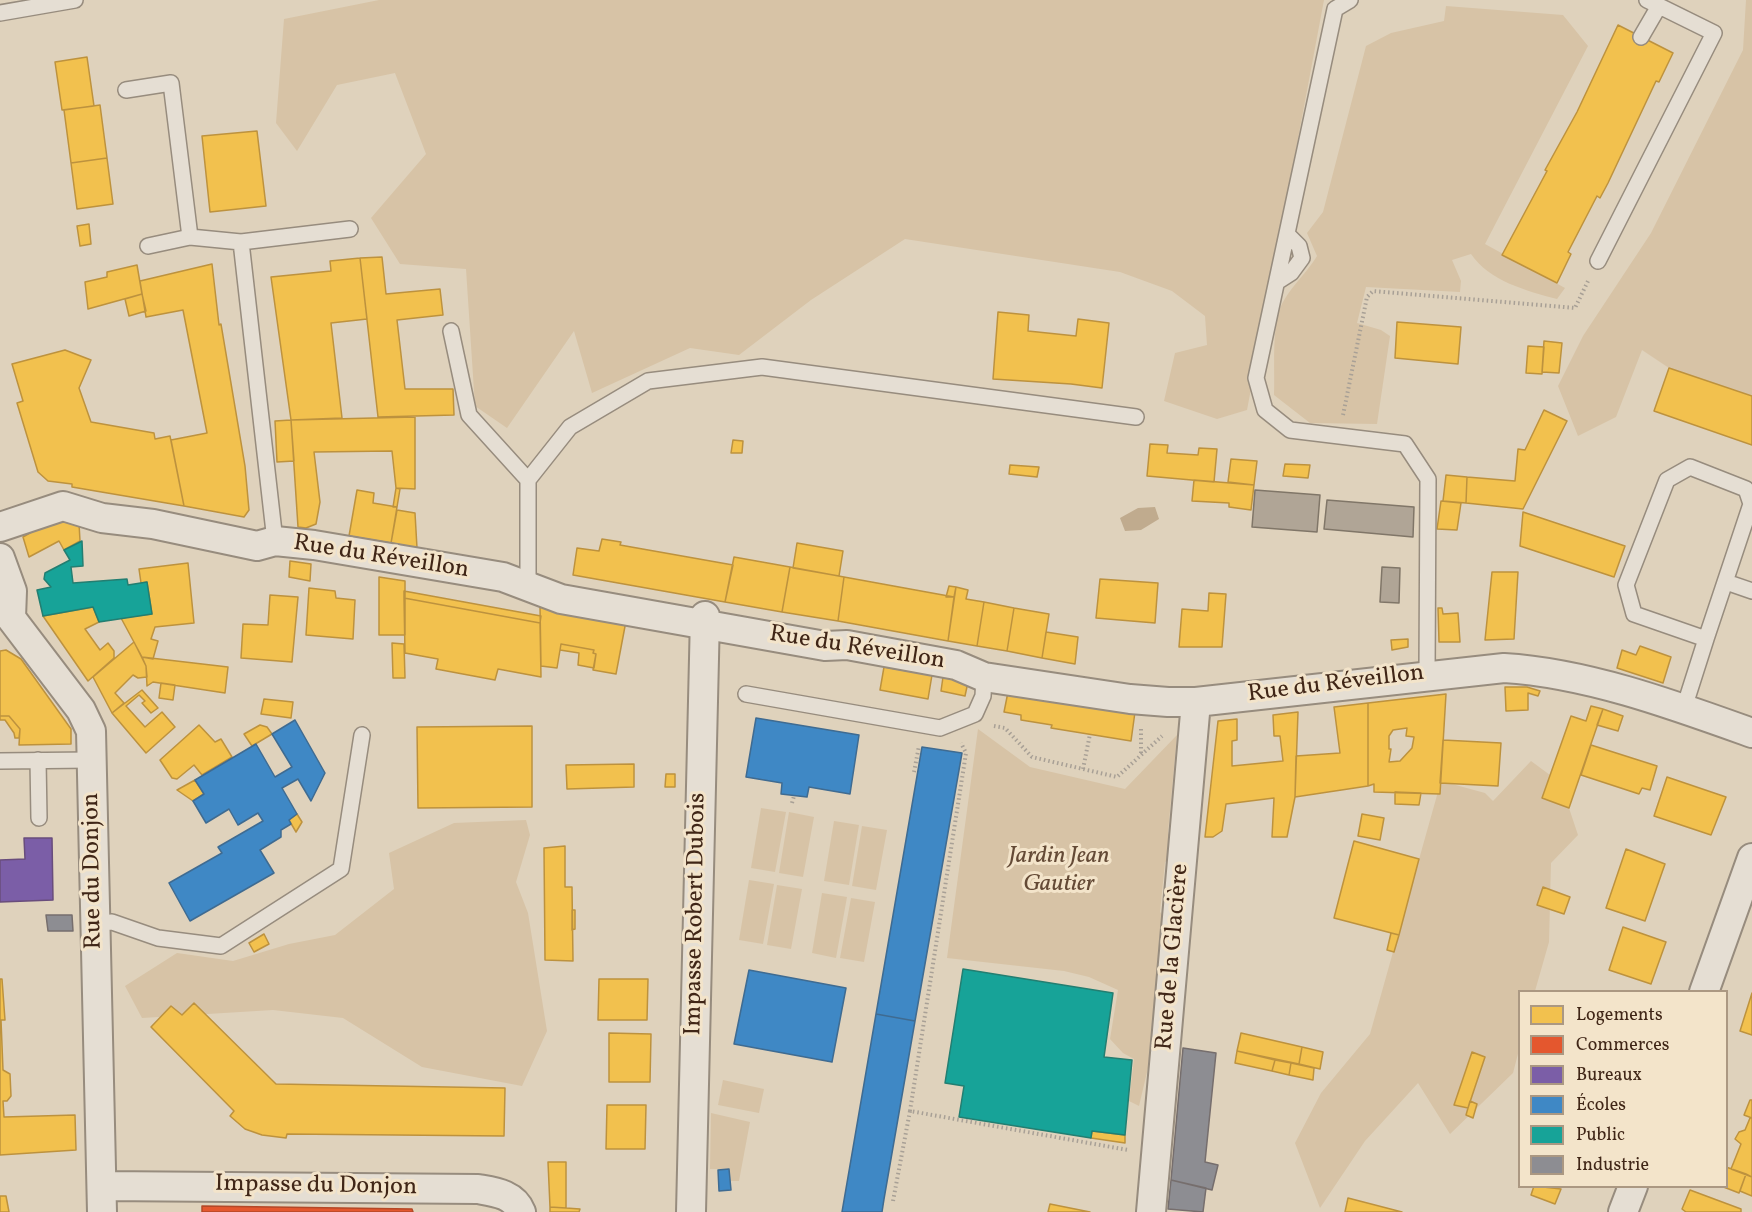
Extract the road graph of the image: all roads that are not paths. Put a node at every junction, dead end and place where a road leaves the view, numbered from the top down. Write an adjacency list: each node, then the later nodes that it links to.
1 (75, 0): 4 (lane)
2 (1350, 0): 24 (lane)
3 (1653, 3): 5 (lane); 11 (lane)
4 (0, 13)
5 (1641, 37)
6 (126, 90): 8 (lane)
7 (350, 229): 9 (lane)
8 (190, 237): 9 (lane); 10 (lane)
9 (241, 242): 16 (lane)
10 (148, 246)
11 (1598, 261)
12 (451, 330): 14 (lane)
13 (1136, 417): 14 (lane)
14 (528, 480): 19 (lane)
15 (0, 527): 16 (street, Rue du Réveillon)
16 (275, 541): 19 (street, Rue du Réveillon)
17 (0, 558): 22 (street, Rue du Donjon)
18 (1726, 582): 20 (lane); 23 (lane); 23 (lane)
19 (528, 586): 21 (street, Rue du Réveillon)
20 (1752, 591)
21 (704, 619): 25 (street, Rue du Réveillon); 41 (street, Impasse Robert Dubois)
22 (5, 620): 32 (street, Rue du Donjon)
23 (1706, 639): 28 (lane)
24 (1426, 674): 27 (street, Rue du Réveillon); 28 (street, Rue du Réveillon)
25 (984, 677): 26 (lane); 27 (street, Rue du Réveillon)
26 (746, 694)
27 (1196, 702): 42 (street, Rue de la Glacière)
28 (1684, 708): 29 (street, Rue du Réveillon)
29 (1752, 733)
30 (362, 735): 36 (lane)
31 (38, 760): 32 (lane); 33 (lane); 34 (lane)
32 (92, 760): 36 (street, Rue du Donjon)
33 (0, 761)
34 (39, 818)
35 (1752, 858): 37 (street)
36 (96, 923): 39 (street, Rue du Donjon)
37 (1705, 990)
38 (1632, 1188): 43 (street)
39 (102, 1199): 40 (street, Impasse du Donjon)
40 (521, 1212)
41 (690, 1212)
42 (1151, 1212)
43 (1623, 1212)

